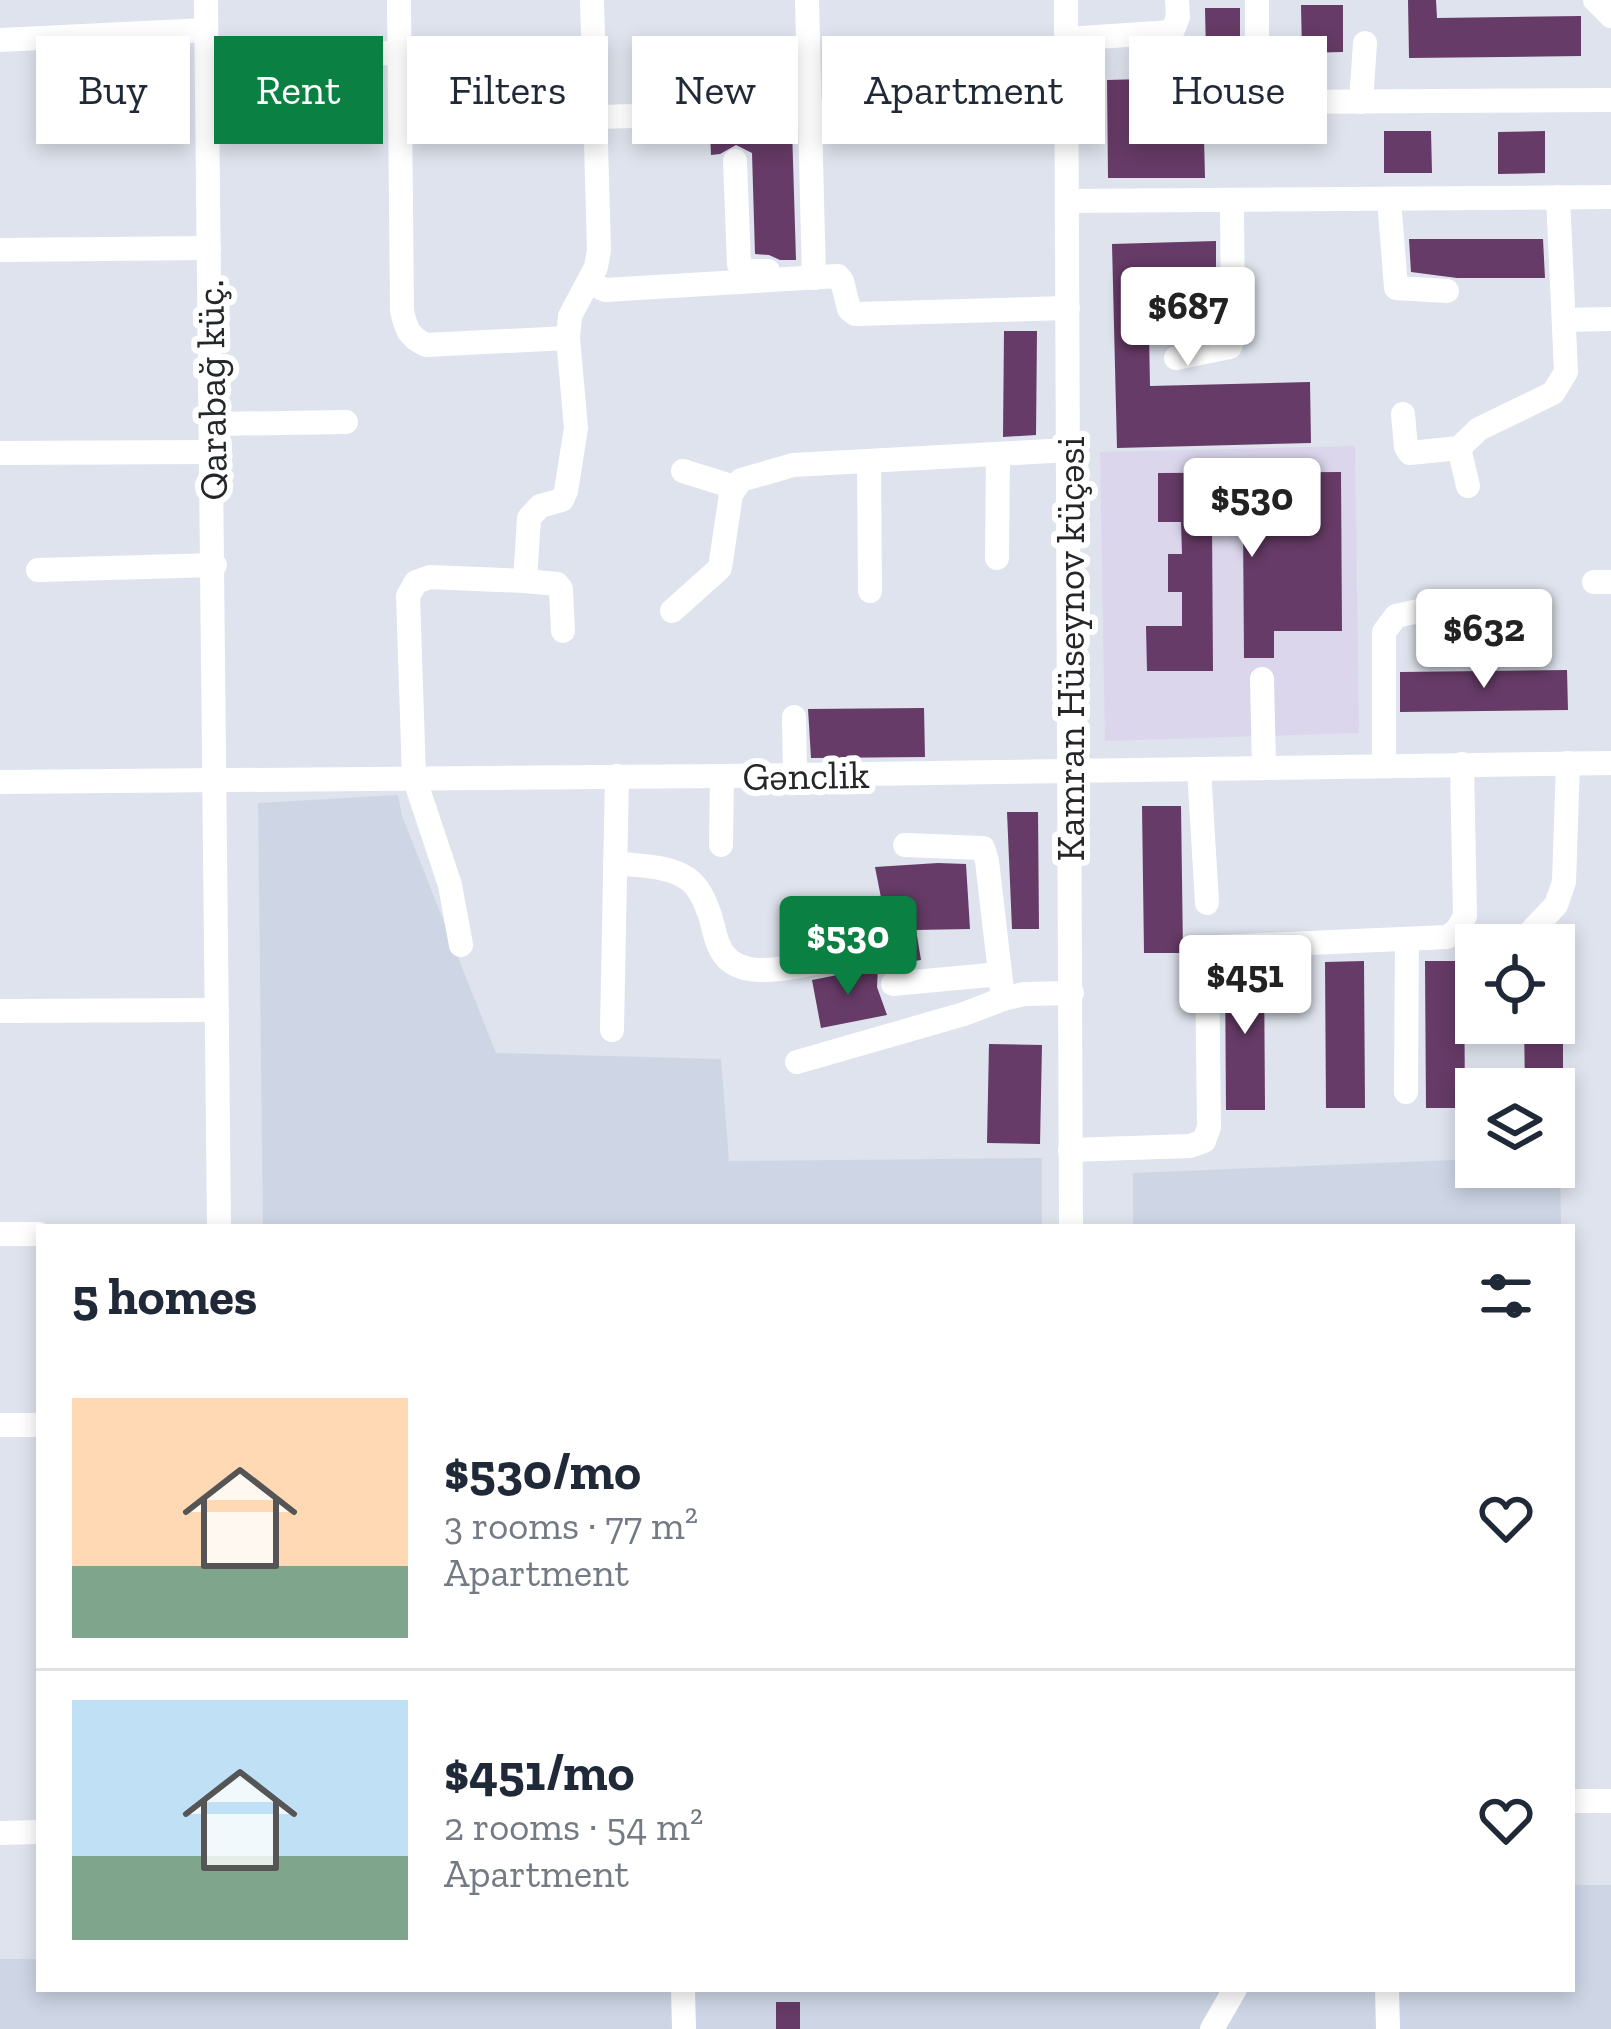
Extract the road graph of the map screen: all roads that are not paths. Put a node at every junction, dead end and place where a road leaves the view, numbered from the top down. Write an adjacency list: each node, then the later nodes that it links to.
1 (206, 0): 10 (street, Qarabağ küç.)
2 (399, 0): 16 (street)
3 (592, 0): 11 (street)
4 (807, 0): 21 (street)
5 (1066, 0): 12 (street, Kamran Hüseynov küçəsi)
6 (1178, 0): 13 (street)
7 (1257, 0): 20 (street)
8 (1595, 0): 9 (street)
9 (1611, 16)
10 (206, 30): 14 (street); 18 (street, Qarabağ küç.)
11 (592, 36)
12 (1066, 36)
13 (1105, 38)
14 (0, 40)
15 (1365, 43): 20 (street)
16 (400, 53): 17 (street); 18 (street); 40 (street)
17 (407, 53)
18 (208, 56): 32 (street, Qarabağ küç.)
19 (1611, 100): 20 (street)
20 (1361, 102)
21 (808, 111): 22 (street); 23 (street); 34 (street)
22 (822, 111)
23 (608, 117)
24 (597, 144): 35 (street)
25 (1067, 144): 31 (street, Kamran Hüseynov küçəsi)
26 (736, 161): 34 (street)
27 (1611, 196): 28 (street)
28 (1558, 197): 30 (street); 38 (street)
29 (1232, 200): 30 (street); 31 (street); 41 (street)
30 (1389, 200): 36 (street)
31 (1068, 201): 37 (street, Kamran Hüseynov küçəsi)
32 (208, 248): 33 (street); 44 (street, Qarabağ küç.)
33 (0, 250)
34 (813, 272): 35 (street); 37 (street)
35 (588, 282): 40 (street)
36 (1447, 292)
37 (1068, 308): 46 (street, Kamran Hüseynov küçəsi)
38 (1564, 320): 39 (street); 45 (street)
39 (1611, 320)
40 (568, 338): 57 (street)
41 (1176, 358)
42 (1403, 414): 45 (street)
43 (346, 422): 44 (street)
44 (213, 424): 47 (street, Qarabağ küç.)
45 (1459, 448): 52 (street)
46 (1069, 450): 49 (street); 69 (street, Kamran Hüseynov küçəsi)
47 (213, 452): 48 (street); 55 (street, Qarabağ küç.)
48 (0, 453)
49 (998, 454): 50 (street); 54 (street)
50 (869, 463): 53 (street); 58 (street)
51 (683, 471): 53 (street)
52 (1468, 486)
53 (734, 487): 60 (street)
54 (997, 558)
55 (214, 566): 56 (street); 75 (street, Qarabağ küç.)
56 (38, 570)
57 (525, 581): 61 (street); 74 (street)
58 (870, 591)
59 (1424, 610): 67 (street)
60 (672, 611)
61 (563, 632)
62 (1262, 679): 68 (street)
63 (794, 717): 71 (street)
64 (1568, 763): 65 (street, Gənclik); 66 (street, Gənclik); 81 (street)
65 (1611, 763)
66 (1462, 764): 67 (street, Gənclik); 82 (street)
67 (1384, 765): 68 (street, Gənclik)
68 (1264, 767): 70 (street, Gənclik)
69 (1070, 769): 70 (street, Gənclik); 71 (street, Gənclik); 87 (street, Kamran Hüseynov küçəsi)
70 (1199, 769): 80 (street)
71 (795, 775): 73 (street, Gənclik)
72 (617, 776): 73 (street, Gənclik); 74 (street, Gənclik); 79 (street)
73 (722, 776): 77 (street)
74 (414, 777): 75 (street, Gənclik); 83 (street)
75 (217, 780): 76 (street, Gənclik); 89 (street, Qarabağ küç.)
76 (0, 782)
77 (721, 845)
78 (905, 845): 86 (street)
79 (615, 862): 84 (street); 90 (street)
80 (1207, 903)
81 (1538, 924)
82 (1406, 940): 92 (street); 93 (street)
83 (461, 945)
84 (820, 962)
85 (893, 984): 86 (street)
86 (1002, 987): 87 (street); 91 (street)
87 (1072, 993): 93 (street, Kamran Hüseynov küçəsi)
88 (0, 1010): 89 (street)
89 (217, 1010): 94 (street, Qarabağ küç.)
90 (612, 1030)
91 (797, 1062)
92 (1406, 1092)
93 (1070, 1150): 95 (street, Kamran Hüseynov küçəsi)
94 (219, 1224)
95 (1071, 1224)
96 (0, 1234): 97 (street)
97 (36, 1234)
98 (0, 1425): 99 (street)
99 (36, 1425)
100 (1611, 1801): 101 (street)
101 (1575, 1802)
102 (36, 1832): 103 (street)
103 (0, 1833)
104 (683, 1992): 107 (street)
105 (1233, 1992): 108 (street)
106 (1387, 1992): 109 (street)
107 (684, 2029)
108 (1212, 2029)
109 (1388, 2029)

